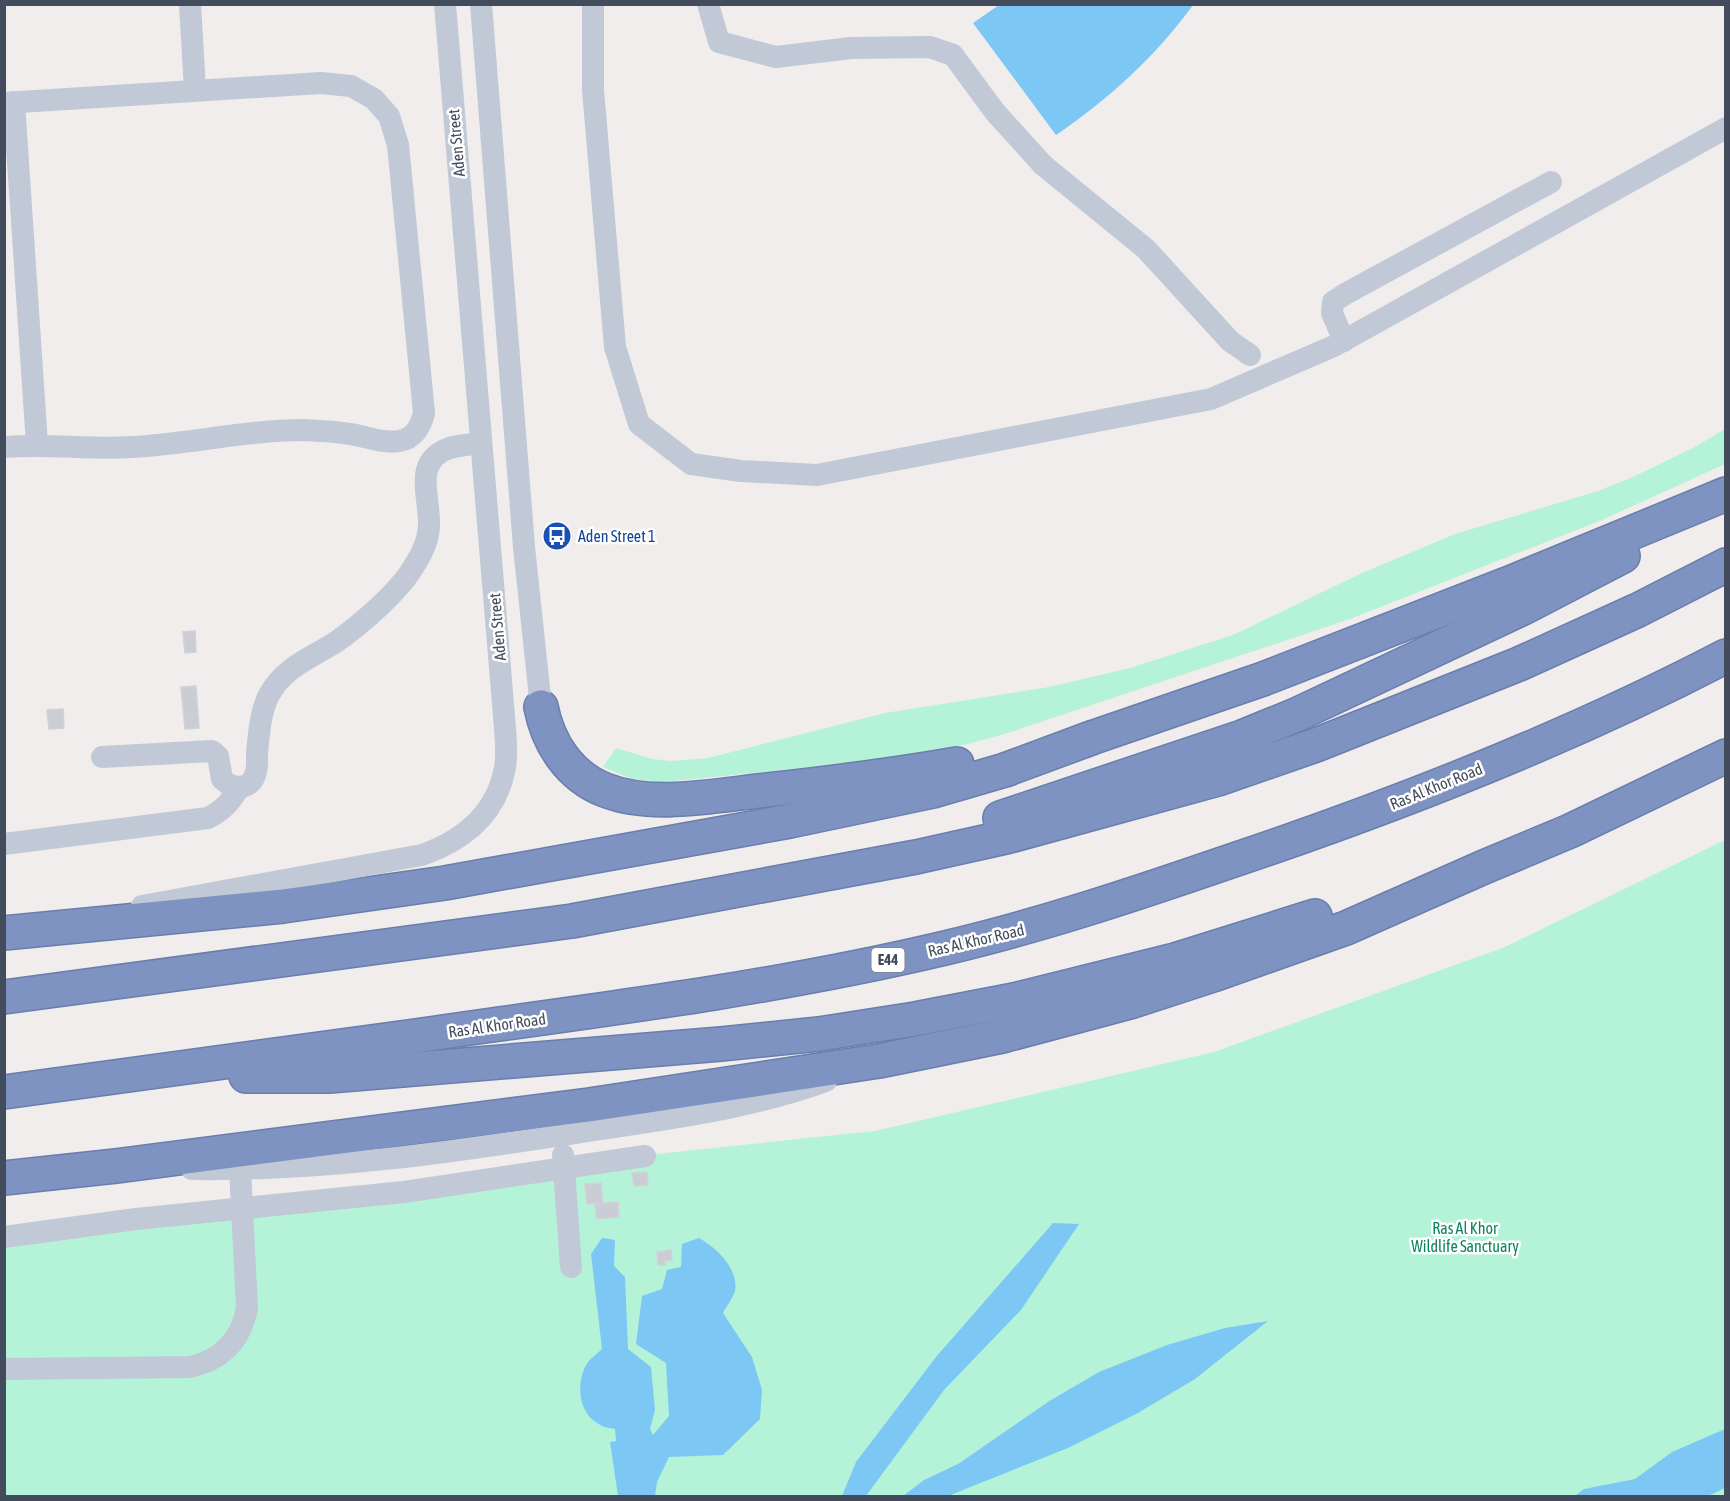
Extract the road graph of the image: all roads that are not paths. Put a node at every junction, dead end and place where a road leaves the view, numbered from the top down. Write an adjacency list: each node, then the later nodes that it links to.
1 (190, 4): 6 (street)
2 (445, 4): 12 (street, Aden Street)
3 (481, 4): 19 (street)
4 (592, 4): 10 (street)
5 (708, 4): 11 (street)
6 (195, 90): 7 (street); 13 (street)
7 (9, 102): 13 (street)
8 (1725, 128): 10 (street)
9 (1551, 182): 10 (street)
10 (1344, 341)
11 (1250, 355)
12 (481, 443): 23 (street); 27 (street, Aden Street)
13 (37, 445): 14 (street)
14 (4, 447)
15 (1725, 494): 20 (highway)
16 (1725, 502): 25 (highway)
17 (1725, 565): 25 (highway)
18 (1725, 656): 31 (highway, Ras Al Khor Road / E44)
19 (541, 707): 20 (highway)
20 (1094, 737): 27 (highway)
21 (1725, 756): 26 (highway)
22 (102, 758): 23 (street)
23 (239, 787): 24 (street)
24 (4, 844)
25 (916, 857): 29 (highway)
26 (1484, 867): 30 (highway); 31 (highway)
27 (72, 927): 28 (highway)
28 (4, 933)
29 (4, 996)
30 (879, 1061): 33 (street); 35 (highway)
31 (195, 1067): 32 (highway, Ras Al Khor Road / E44)
32 (4, 1092)
33 (561, 1135): 36 (street); 37 (street)
34 (645, 1156): 36 (street)
35 (116, 1166): 37 (street); 38 (highway)
36 (563, 1168): 39 (street); 41 (street)
37 (240, 1169): 39 (street)
38 (4, 1178)
39 (242, 1208): 40 (street); 42 (street)
40 (4, 1237)
41 (571, 1267)
42 (4, 1369)

